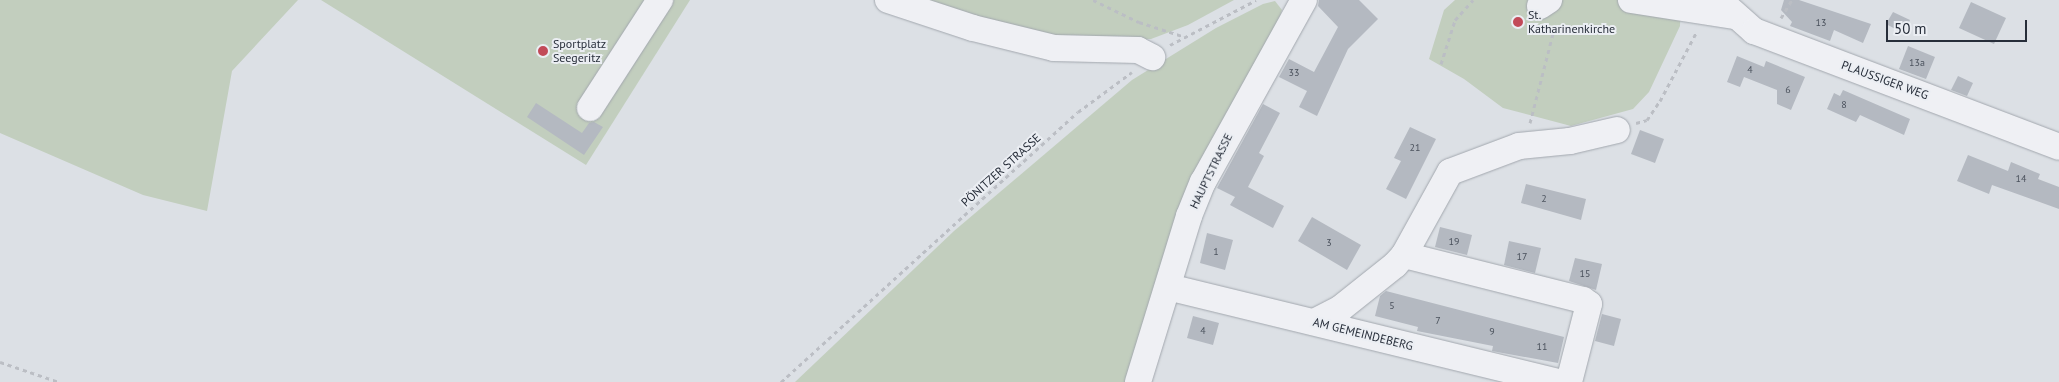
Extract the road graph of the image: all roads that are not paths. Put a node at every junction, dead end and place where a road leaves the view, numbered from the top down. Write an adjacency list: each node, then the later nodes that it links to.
1 (660, 0): 7 (street)
2 (888, 0): 6 (street)
3 (1304, 0): 11 (street, HAUPTSTRASSE)
4 (1631, 0): 5 (street)
5 (1716, 9): 9 (street, PLAUSSIGER WEG)
6 (1152, 56)
7 (590, 108)
8 (1617, 130): 10 (street)
9 (2059, 147)
10 (1404, 255): 12 (street); 15 (street)
11 (1168, 287): 12 (street, AM GEMEINDEBERG); 13 (street, HAUPTSTRASSE)
12 (1314, 322): 14 (street, AM GEMEINDEBERG)
13 (1138, 382)
14 (1556, 382)
15 (1569, 382)

